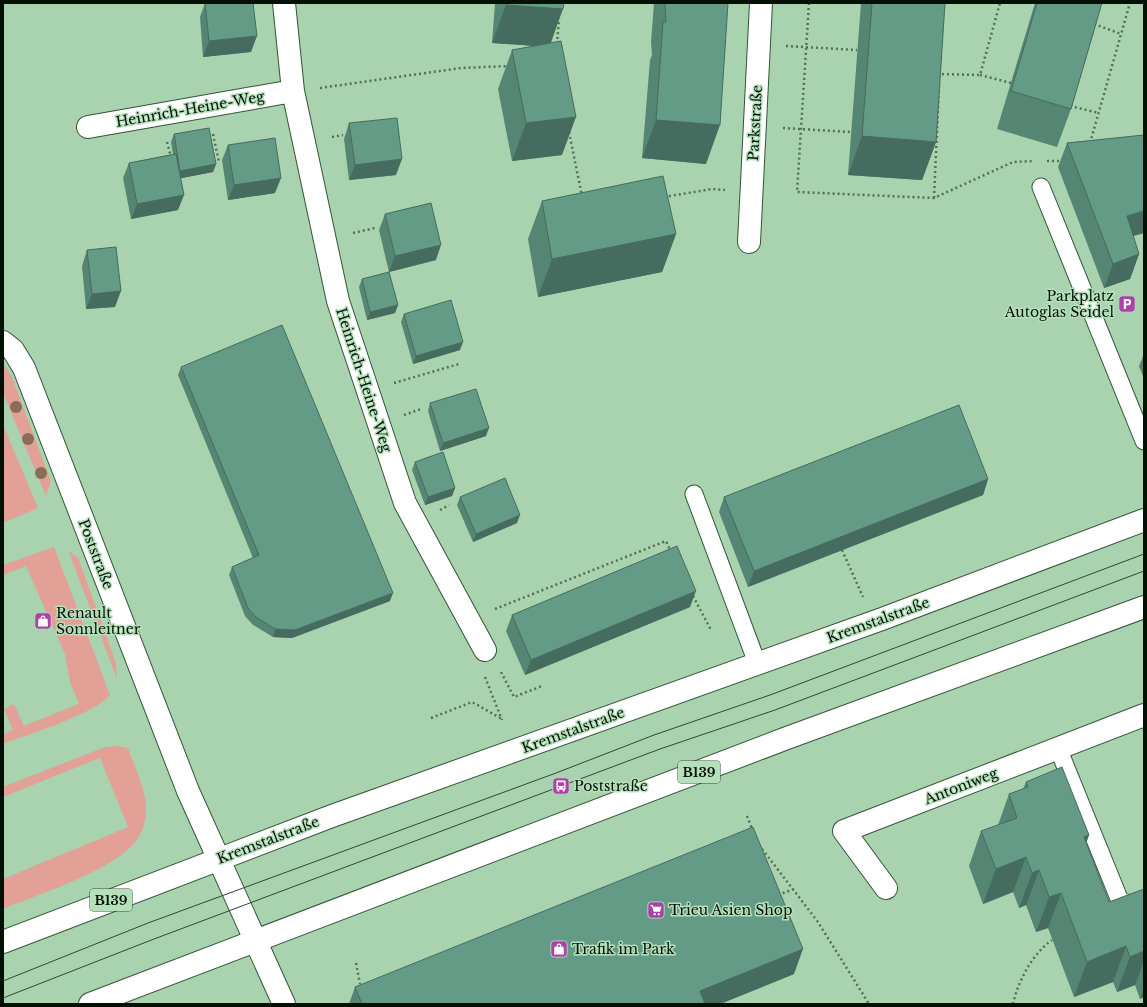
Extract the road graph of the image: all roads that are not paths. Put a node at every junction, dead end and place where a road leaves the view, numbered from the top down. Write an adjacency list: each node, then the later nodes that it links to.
1 (284, 3): 3 (main road, Heinrich-Heine-Weg)
2 (761, 3): 6 (main road, Parkstraße)
3 (293, 91): 4 (main road, Heinrich-Heine-Weg); 12 (main road, Heinrich-Heine-Weg)
4 (88, 127)
5 (1042, 186): 8 (lane)
6 (749, 242)
7 (3, 342): 16 (main road, Poststraße)
8 (1144, 441)
9 (694, 494): 13 (lane)
10 (1144, 520): 13 (main road, Kremstalstraße / B139)
11 (1144, 608): 19 (main road, B139)
12 (485, 650)
13 (757, 663): 16 (main road, Kremstalstraße / B139)
14 (1144, 715): 15 (main road, Antoniweg)
15 (1058, 748): 17 (main road, Antoniweg); 18 (lane)
16 (219, 859): 19 (main road, Poststraße); 20 (main road, Kremstalstraße / B139)
17 (886, 888)
18 (1144, 908)
19 (256, 940): 21 (main road, B139); 22 (main road, Poststraße)
20 (3, 942)
21 (90, 1004)
22 (284, 1004)

